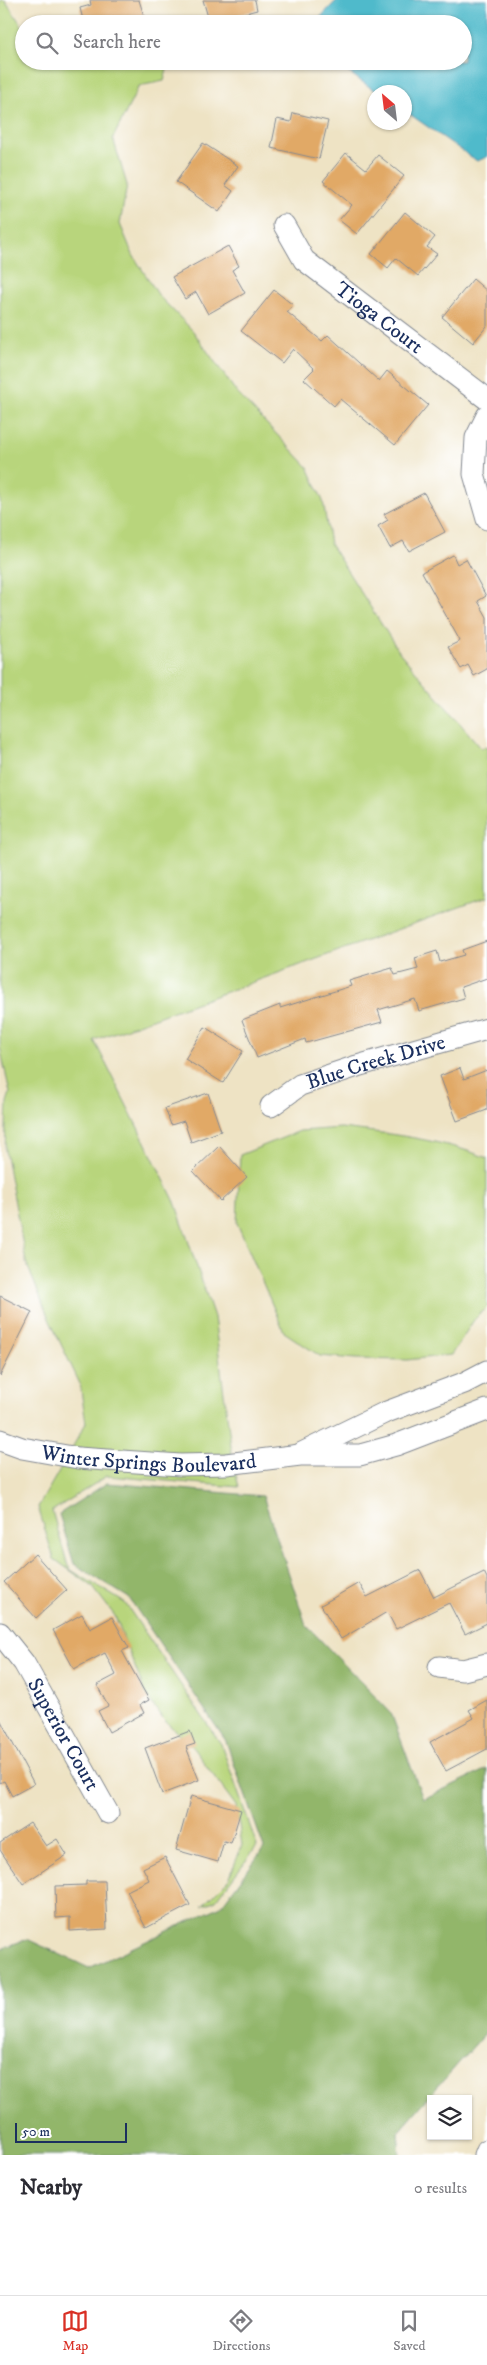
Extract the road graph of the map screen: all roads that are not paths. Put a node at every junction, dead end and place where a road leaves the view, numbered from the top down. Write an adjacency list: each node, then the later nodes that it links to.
1 (284, 225): 2 (street, Tioga Court)
2 (487, 400)
3 (487, 416): 4 (street)
4 (487, 519)
5 (487, 1029): 6 (street, Blue Creek Drive)
6 (271, 1106)
7 (485, 1376): 10 (street, Winter Springs Boulevard)
8 (487, 1410): 10 (street, Winter Springs Boulevard)
9 (0, 1440): 10 (street, Winter Springs Boulevard)
10 (300, 1455)
11 (0, 1633): 14 (street, Superior Court)
12 (487, 1664): 13 (street)
13 (438, 1667)
14 (108, 1812)
15 (487, 2150): 16 (street)
16 (485, 2155)

